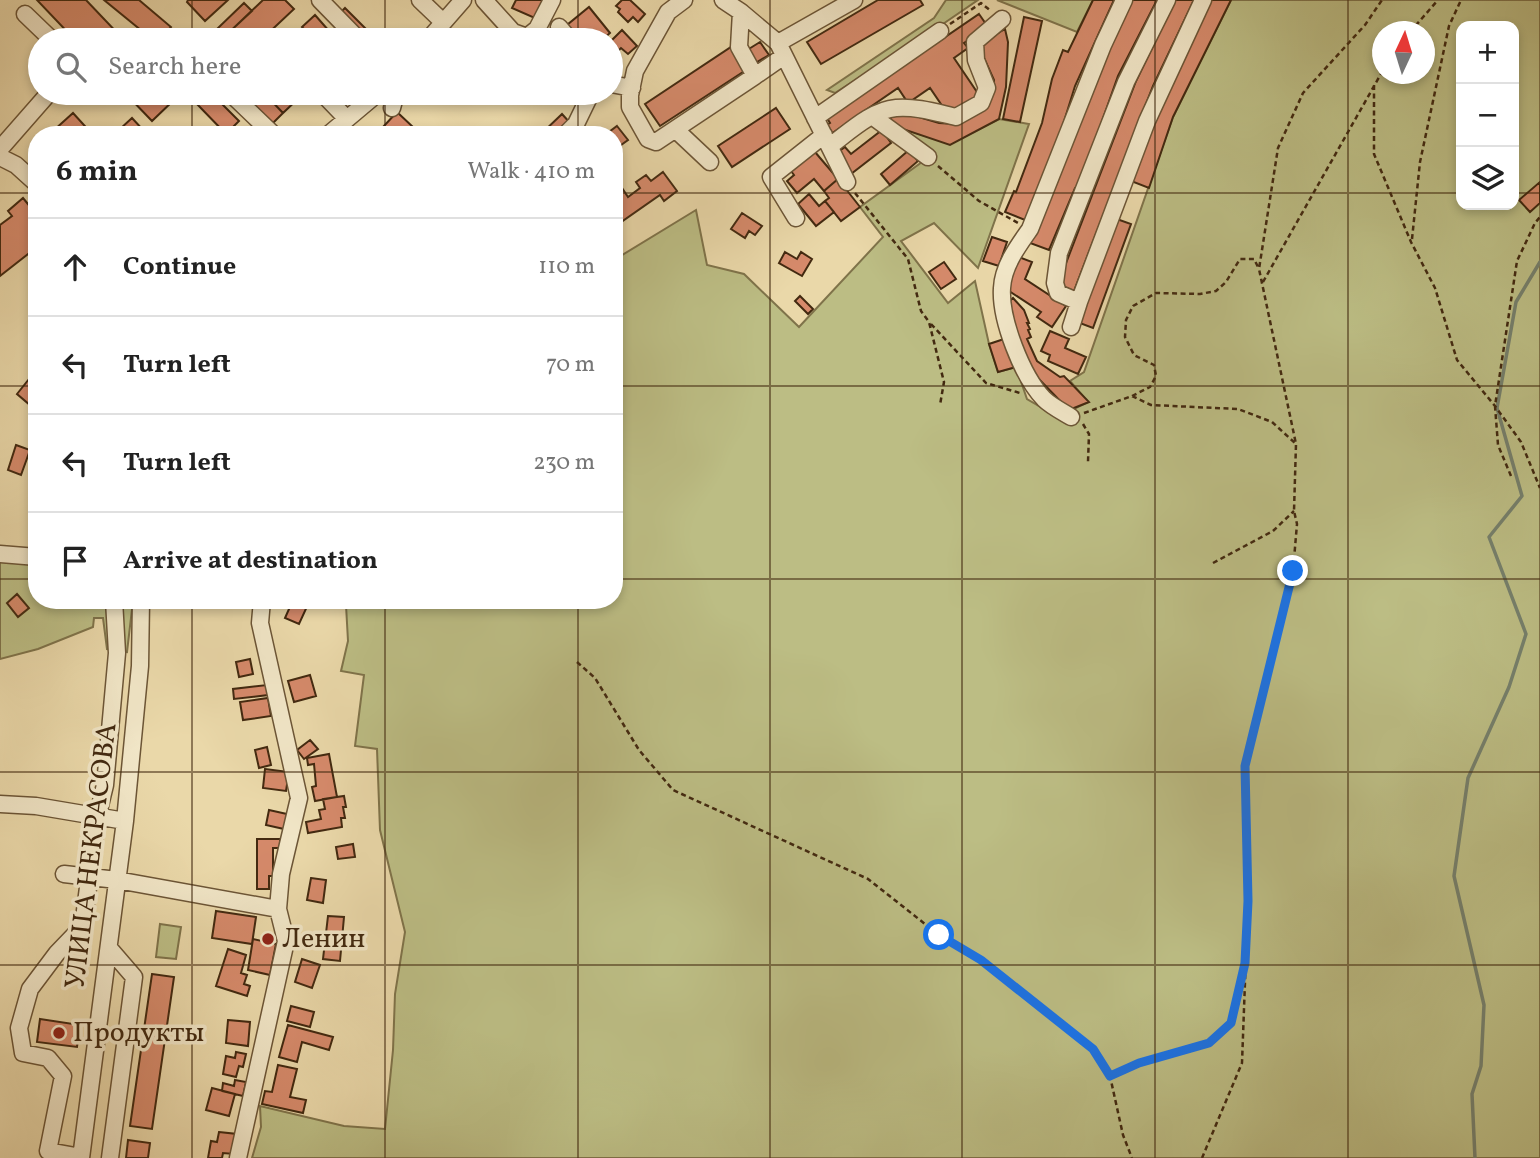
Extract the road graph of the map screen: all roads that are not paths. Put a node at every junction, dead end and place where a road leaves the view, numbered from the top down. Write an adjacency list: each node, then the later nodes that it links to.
1 (320, 0): 18 (street)
2 (420, 0): 16 (street)
3 (463, 0): 16 (street)
4 (484, 0): 20 (street)
5 (552, 0): 21 (street)
6 (684, 0): 12 (street)
7 (723, 0): 13 (street)
8 (854, 0): 23 (street)
9 (1125, 0): 49 (street)
10 (1167, 0): 47 (street)
11 (1203, 0): 47 (street)
12 (664, 6): 26 (street)
13 (741, 12): 23 (street); 24 (street)
14 (25, 14): 17 (street)
15 (1002, 19): 32 (street)
16 (443, 22): 19 (street)
17 (40, 28)
18 (347, 28)
19 (438, 28)
20 (509, 28)
21 (538, 28)
22 (940, 31): 33 (street)
23 (781, 50): 24 (street); 33 (street)
24 (755, 76): 38 (street)
25 (623, 86): 26 (street)
26 (632, 88): 38 (street)
27 (38, 105): 40 (street)
28 (243, 105): 35 (street)
29 (334, 105): 34 (street)
30 (364, 105): 34 (street)
31 (585, 105): 37 (street)
32 (872, 117): 39 (street); 42 (street)
33 (815, 118): 39 (street)
34 (347, 119): 36 (street)
35 (265, 126)
36 (339, 126)
37 (574, 126)
38 (676, 130): 43 (street)
39 (827, 140): 45 (street); 46 (street)
40 (0, 149)
41 (0, 157): 44 (street)
42 (928, 158)
43 (710, 162)
44 (28, 176)
45 (847, 182)
46 (796, 218)
47 (1079, 302): 48 (street)
48 (1071, 327)
49 (1071, 417)
50 (1, 553): 51 (street)
51 (28, 556)
52 (115, 609): 56 (street)
53 (141, 609): 57 (street, УЛИЦА НЕКРАСОВА)
54 (261, 609): 61 (street)
55 (0, 804): 56 (street)
56 (97, 818): 57 (street); 59 (street)
57 (125, 821): 60 (street, УЛИЦА НЕКРАСОВА)
58 (64, 874): 59 (street)
59 (90, 877): 60 (street); 65 (street)
60 (117, 880): 61 (street); 62 (street, УЛИЦА НЕКРАСОВА)
61 (278, 909): 68 (street)
62 (108, 948): 63 (street, УЛИЦА НЕКРАСОВА); 64 (street)
63 (86, 1124): 64 (street); 66 (street, УЛИЦА НЕКРАСОВА)
64 (114, 1127): 67 (street)
65 (47, 1155): 66 (street)
66 (81, 1157)
67 (110, 1158)
68 (238, 1158)

